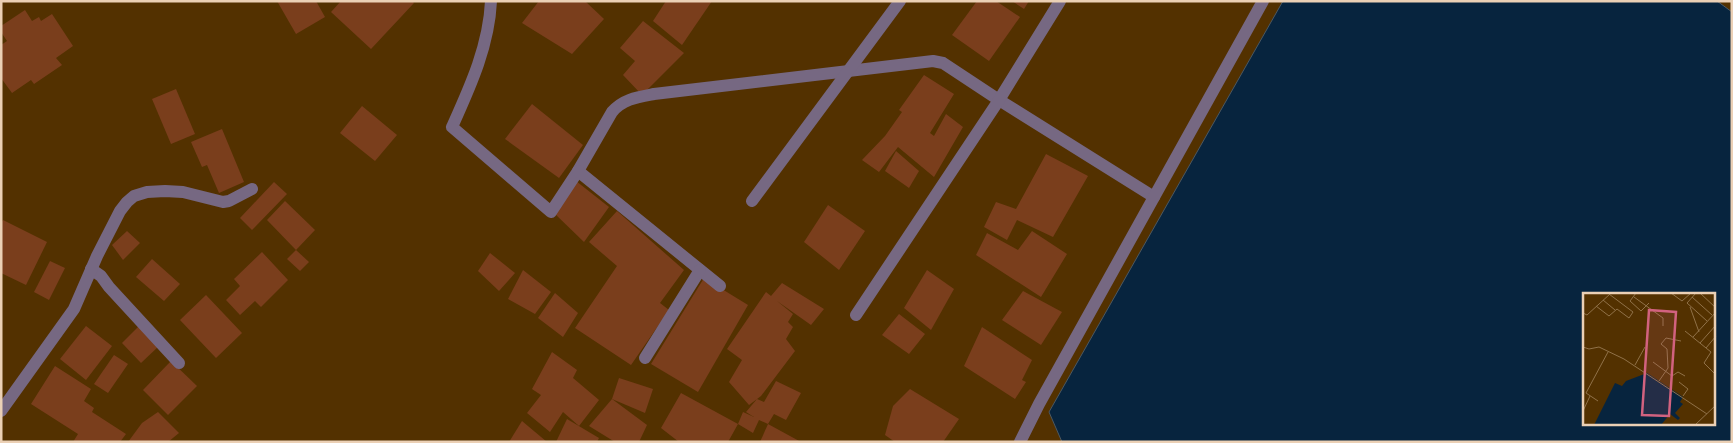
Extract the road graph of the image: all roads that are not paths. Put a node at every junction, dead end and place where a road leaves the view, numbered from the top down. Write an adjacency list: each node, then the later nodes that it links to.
1 (491, 1): 7 (street)
2 (900, 1): 5 (street)
3 (1060, 1): 6 (street)
4 (1262, 1): 9 (street)
5 (849, 71): 6 (street); 7 (street); 10 (street)
6 (999, 100): 9 (street); 14 (street)
7 (578, 171): 12 (street)
8 (252, 189): 11 (street)
9 (1154, 197): 18 (street)
10 (752, 201)
11 (91, 269): 16 (street); 17 (street)
12 (700, 270): 13 (street); 15 (street)
13 (720, 286)
14 (856, 315)
15 (645, 358)
16 (179, 363)
17 (1, 412)
18 (1020, 442)

